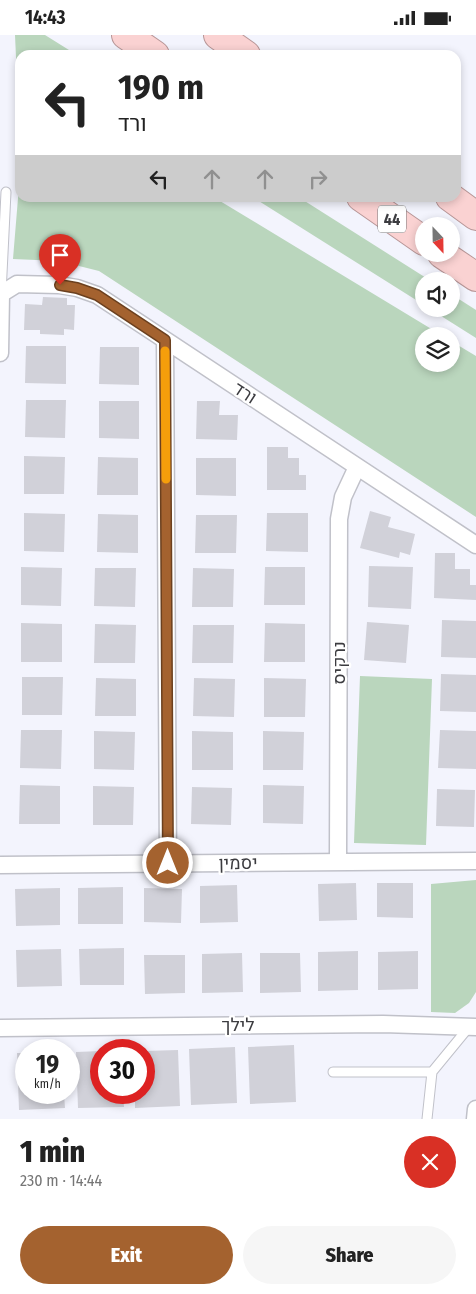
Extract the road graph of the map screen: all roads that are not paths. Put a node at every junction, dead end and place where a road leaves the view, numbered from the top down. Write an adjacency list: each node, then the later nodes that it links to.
1 (126, 35): 3 (highway)
2 (218, 35): 4 (highway)
3 (148, 50)
4 (239, 50)
5 (6, 192): 12 (lane)
6 (368, 202): 9 (highway, 44)
7 (457, 202): 8 (highway)
8 (476, 216)
9 (415, 235)
10 (455, 263): 11 (highway)
11 (476, 277)
12 (1, 294): 13 (street, ורד); 14 (street)
13 (165, 340): 15 (street, ורד); 19 (street)
14 (0, 353)
15 (357, 467): 16 (street, ורד); 18 (street, נרקיס)
16 (476, 545)
17 (476, 861): 18 (street, יסמין)
18 (338, 862): 19 (street, יסמין)
19 (168, 863): 20 (street, יסמין)
20 (0, 865)
21 (0, 1027): 22 (street, לילך)
22 (472, 1027): 24 (lane)
23 (333, 1072): 24 (lane)
24 (432, 1072): 26 (lane)
25 (476, 1109): 27 (street)
26 (427, 1119)
27 (474, 1119)

